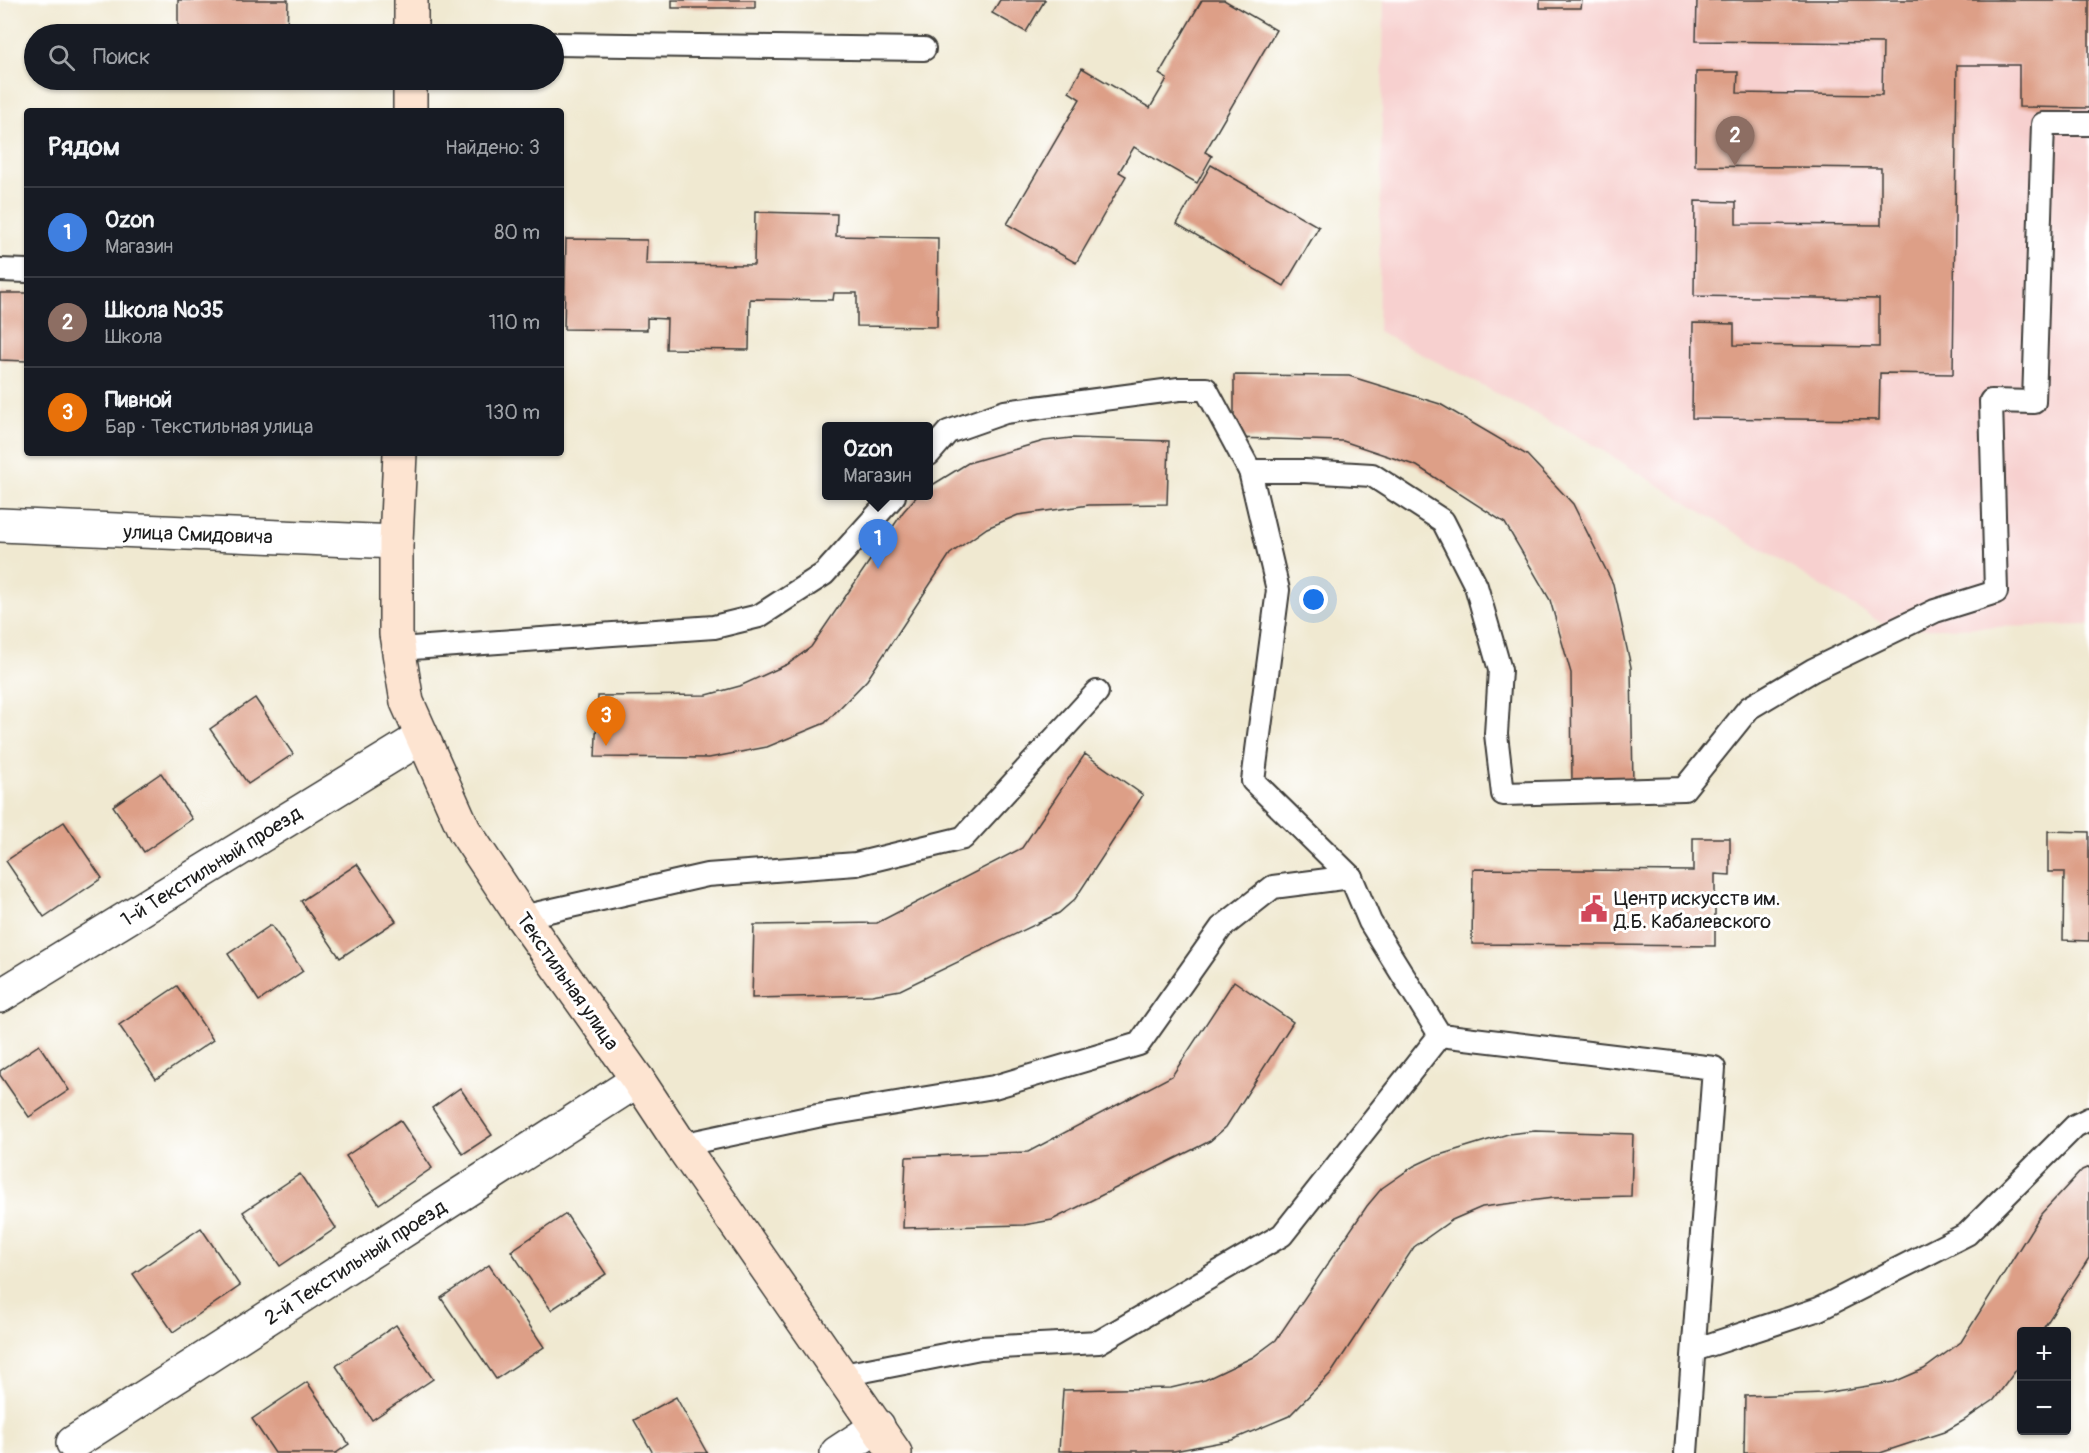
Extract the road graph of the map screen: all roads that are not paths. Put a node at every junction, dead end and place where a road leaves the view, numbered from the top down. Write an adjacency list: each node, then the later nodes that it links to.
1 (411, 0): 2 (main road)
2 (411, 24)
3 (564, 44): 4 (lane)
4 (924, 49)
5 (410, 90): 6 (main road)
6 (410, 108)
7 (2089, 124): 12 (lane)
8 (0, 270): 9 (lane)
9 (24, 271)
10 (933, 449): 12 (lane)
11 (400, 456): 15 (main road, Текстильная улица)
12 (1250, 471): 19 (lane)
13 (890, 500): 16 (lane)
14 (0, 525): 15 (street, улица Смидовича)
15 (396, 542): 16 (main road, Текстильная улица)
16 (398, 649): 18 (main road, Текстильная улица)
17 (1097, 692): 20 (lane)
18 (422, 737): 20 (main road, Текстильная улица); 21 (street, 1-й Текстильный проезд)
19 (1351, 877): 22 (lane); 25 (lane)
20 (522, 917): 23 (main road, Текстильная улица)
21 (0, 996)
22 (1440, 1035): 26 (lane); 27 (lane)
23 (638, 1080): 25 (main road, Текстильная улица); 29 (street, 2-й Текстильный проезд)
24 (2089, 1119): 26 (lane)
25 (681, 1145): 27 (main road, Текстильная улица)
26 (1694, 1350): 32 (lane)
27 (843, 1376): 28 (main road, Текстильная улица)
28 (878, 1426): 30 (street); 31 (main road, Текстильная улица)
29 (72, 1443)
30 (837, 1453)
31 (896, 1453)
32 (1686, 1453)

